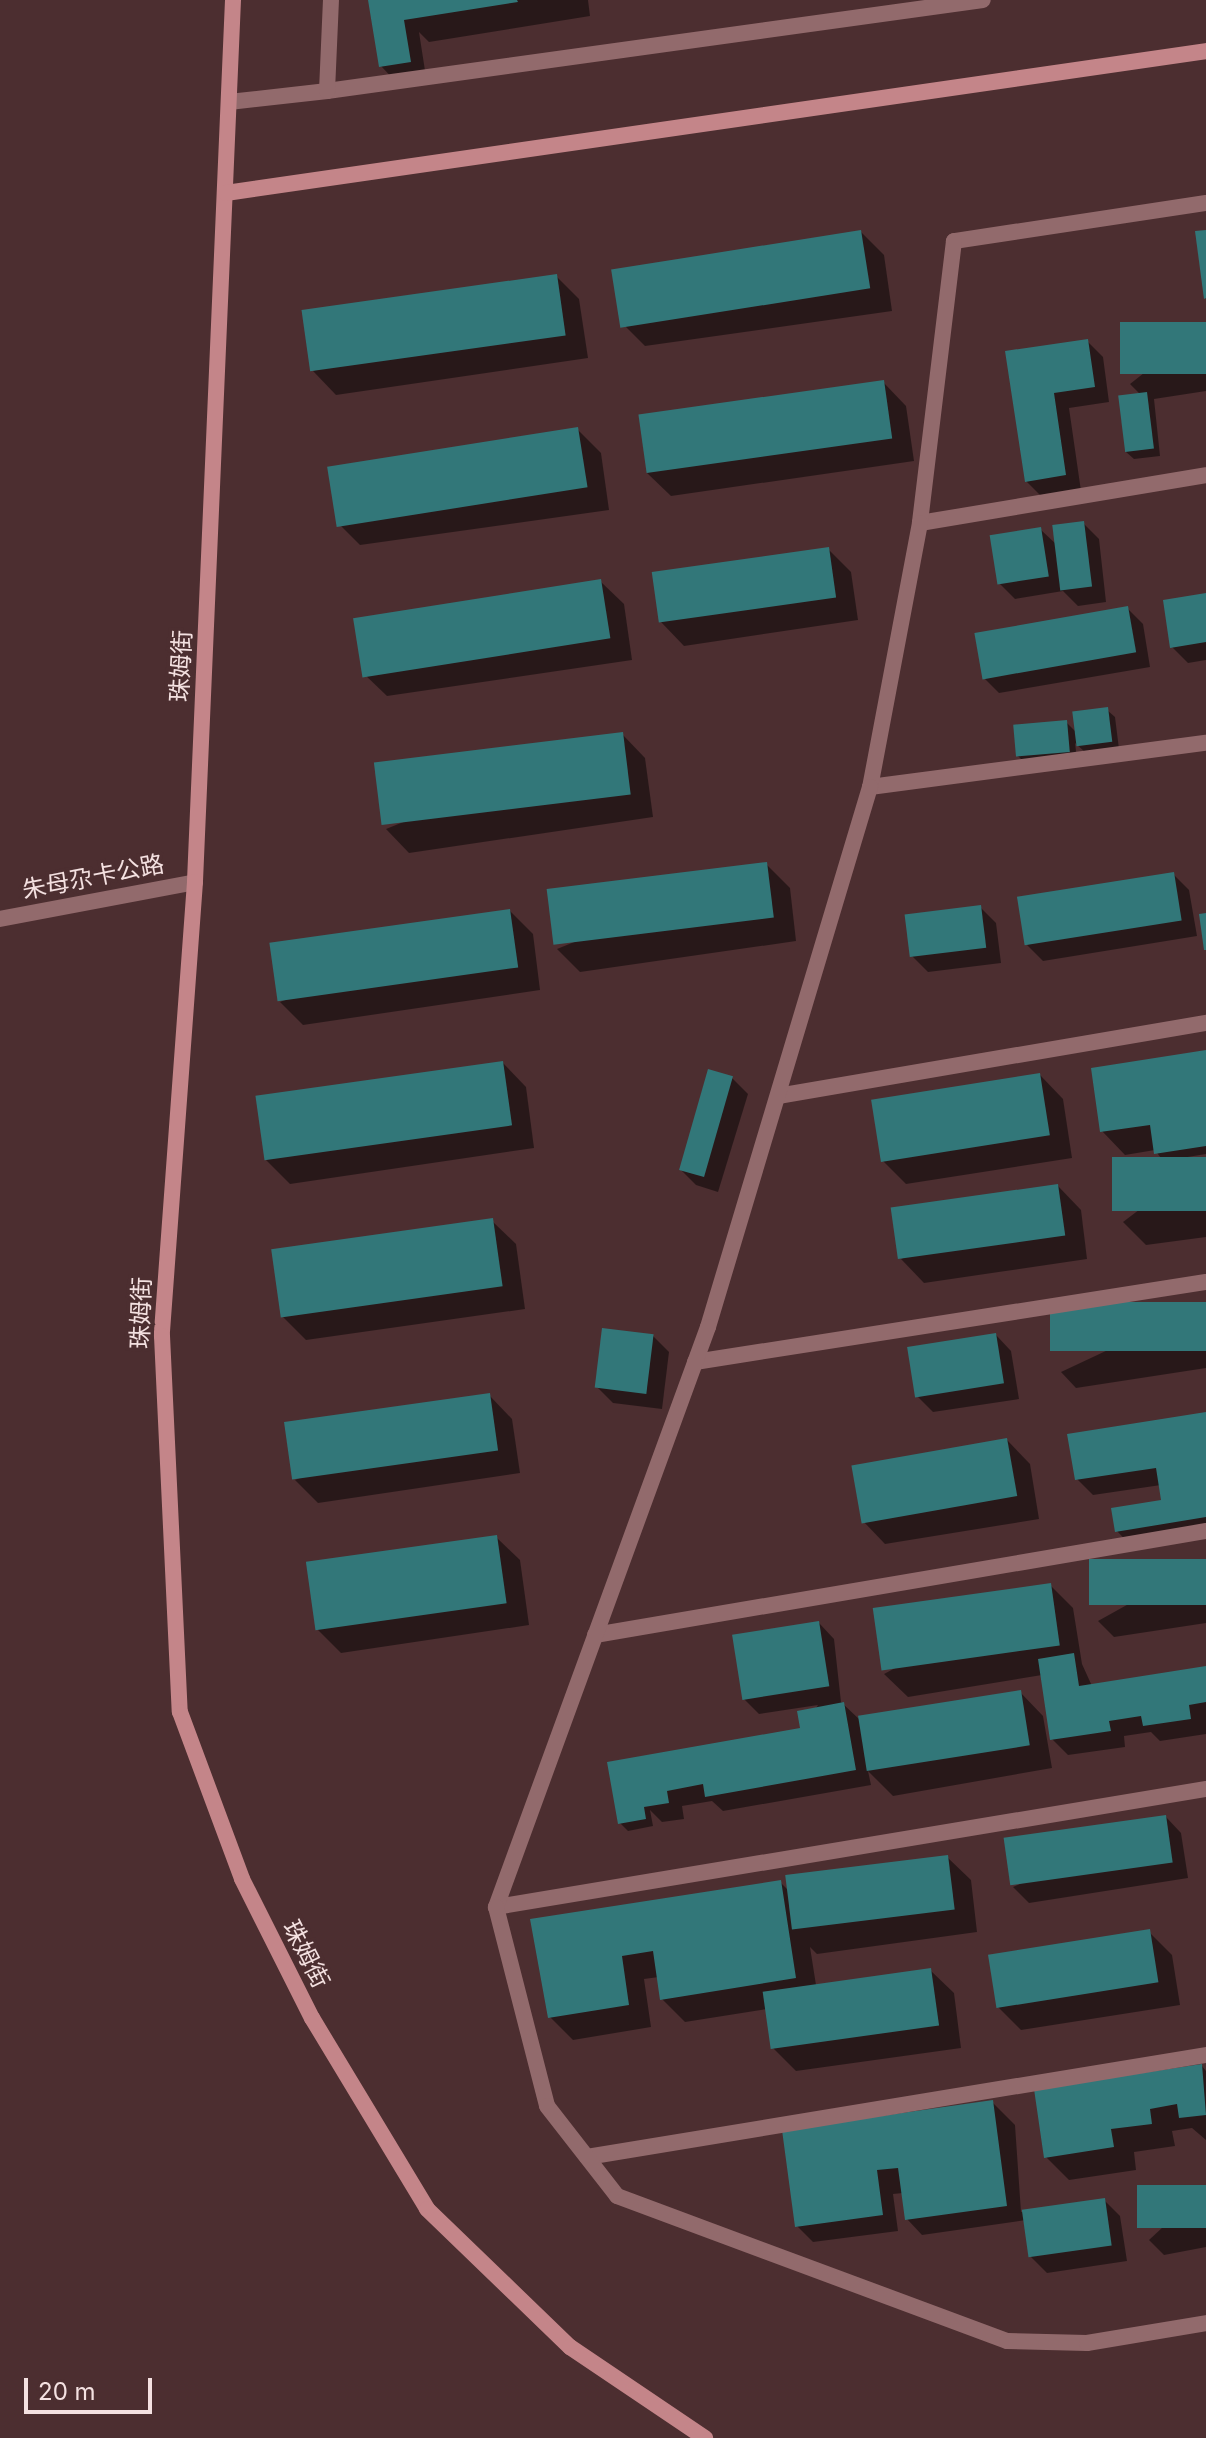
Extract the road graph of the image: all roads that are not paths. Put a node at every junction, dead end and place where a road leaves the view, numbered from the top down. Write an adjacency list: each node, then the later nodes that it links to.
1 (233, 0): 6 (main road, 珠姆街)
2 (331, 0): 5 (street)
3 (983, 0): 5 (street)
4 (1206, 51): 7 (main road)
5 (327, 91): 6 (street)
6 (229, 102): 7 (main road, 珠姆街)
7 (226, 193): 13 (main road, 珠姆街)
8 (1206, 203): 10 (street)
9 (1206, 475): 10 (street)
10 (920, 523): 12 (street)
11 (1206, 743): 12 (street)
12 (870, 787): 16 (street)
13 (195, 882): 14 (street, 朱母尕卡公路); 26 (main road, 珠姆街)
14 (0, 919)
15 (1206, 1023): 16 (street)
16 (778, 1096): 18 (street)
17 (1206, 1282): 18 (street)
18 (695, 1362): 20 (street)
19 (1206, 1531): 20 (street)
20 (595, 1635): 22 (street)
21 (1206, 1789): 22 (street)
22 (496, 1907): 24 (street)
23 (1206, 2055): 24 (street)
24 (587, 2157): 25 (street)
25 (1206, 2323)
26 (705, 2438)

